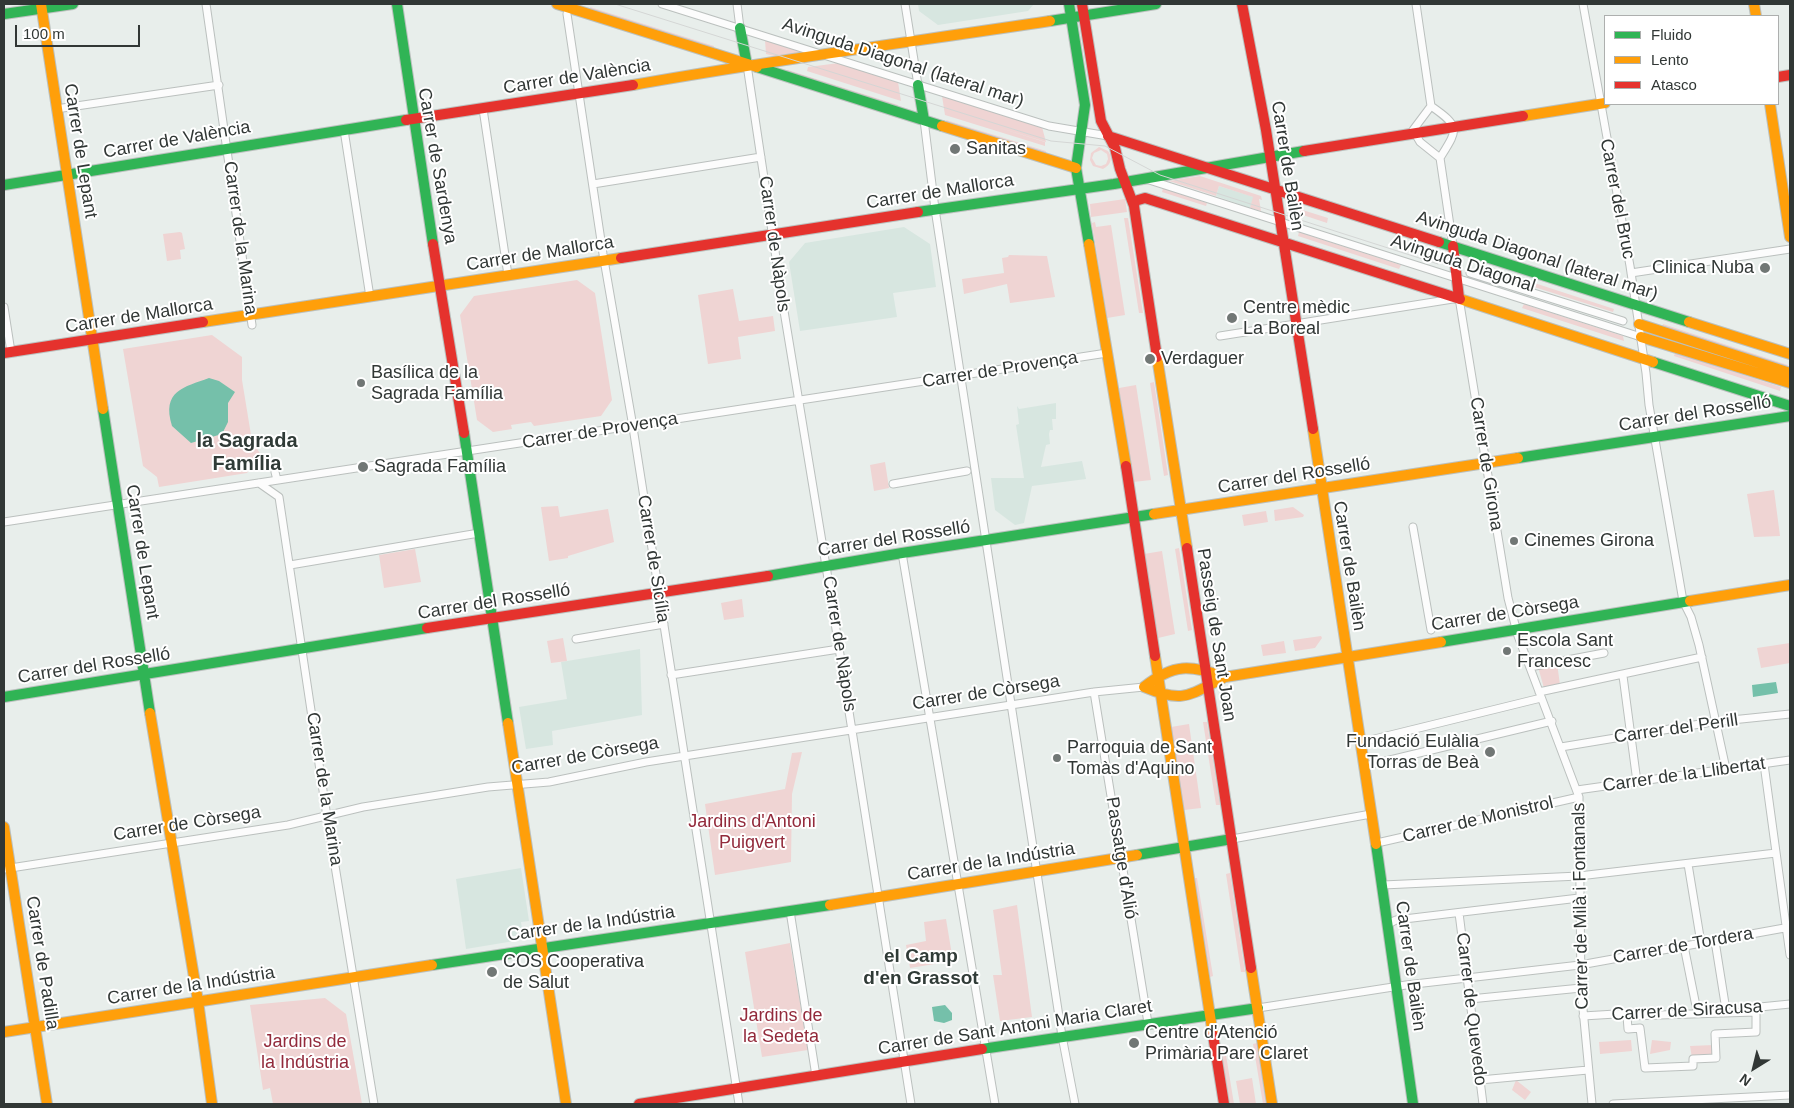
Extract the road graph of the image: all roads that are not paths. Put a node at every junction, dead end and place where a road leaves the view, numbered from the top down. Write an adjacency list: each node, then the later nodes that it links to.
1 (73, 4): 13 (main road)
2 (206, 4): 22 (street, Carrer de la Marina)
3 (396, 4): 30 (main road, Carrer de Sardenya)
4 (662, 4): 18 (street, Avinguda Diagonal (lateral mar))
5 (737, 4): 18 (street)
6 (905, 4): 19 (street)
7 (1069, 4): 17 (main road)
8 (1082, 4): 16 (main road)
9 (1156, 4): 16 (main road, Carrer de València)
10 (1242, 4): 39 (main road, Carrer de Bailèn)
11 (1416, 4): 27 (street)
12 (1583, 4): 25 (street, Carrer del Bruc)
13 (41, 6): 15 (main road); 28 (main road, Carrer de Lepant)
14 (563, 7): 21 (main road); 24 (street, Carrer de Sicília)
15 (4, 14)
16 (1084, 15): 17 (main road, Carrer de València); 36 (main road)
17 (1071, 17): 19 (main road, Carrer de València); 35 (main road)
18 (740, 28): 20 (street, Avinguda Diagonal (lateral mar)); 21 (main road)
19 (911, 41): 20 (main road, Carrer de València); 23 (street)
20 (825, 55): 21 (main road, Carrer de València); 23 (street, Avinguda Diagonal (lateral mar))
21 (747, 65): 24 (main road, Carrer de València); 31 (main road); 38 (street, Carrer de Nàpols)
22 (218, 84): 28 (street); 37 (street, Carrer de la Marina)
23 (918, 85): 31 (main road); 35 (street, Avinguda Diagonal (lateral mar))
24 (578, 94): 29 (main road, Carrer de València); 46 (street, Carrer de Sicília)
25 (1602, 104): 32 (main road); 59 (street, Carrer del Bruc)
26 (1770, 105): 54 (main road)
27 (1431, 106): 32 (street); 34 (street)
28 (56, 109): 43 (main road, Carrer de Lepant)
29 (483, 109): 30 (main road, Carrer de València); 61 (street)
30 (412, 120): 33 (main road, Carrer de València); 63 (main road, Carrer de Sardenya)
31 (924, 120): 42 (main road); 51 (street)
32 (1452, 124): 34 (main road); 40 (street)
33 (344, 130): 37 (main road, Carrer de València); 64 (street)
34 (1413, 134): 39 (main road); 40 (street)
35 (1080, 135): 36 (street, Avinguda Diagonal (lateral mar)); 42 (main road)
36 (1108, 136): 41 (main road, Avinguda Diagonal (lateral mar)); 44 (main road, Passeig de Sant Joan)
37 (228, 148): 43 (main road, Carrer de València); 68 (street, Carrer de la Marina)
38 (761, 157): 46 (street); 53 (street, Carrer de Nàpols)
39 (1270, 157): 41 (main road); 49 (main road, Carrer de Bailèn)
40 (1440, 158): 56 (street)
41 (1205, 167): 45 (main road); 49 (main road, Avinguda Diagonal (lateral mar))
42 (1076, 168): 48 (main road)
43 (66, 175): 47 (main road, Carrer de València); 74 (main road, Carrer de Lepant)
44 (1123, 178): 45 (main road); 48 (main road, Carrer de Mallorca); 50 (main road, Passeig de Sant Joan)
45 (1142, 178): 52 (street, Avinguda Diagonal)
46 (592, 184): 58 (street, Carrer de Sicília)
47 (4, 185)
48 (1080, 187): 51 (main road, Carrer de Mallorca); 76 (main road)
49 (1275, 189): 52 (main road, Carrer de Bailèn); 56 (main road, Avinguda Diagonal (lateral mar))
50 (1134, 206): 55 (main road); 96 (main road, Passeig de Sant Joan)
51 (935, 209): 53 (main road, Carrer de Mallorca); 80 (street)
52 (1280, 222): 55 (main road, Carrer de Bailèn); 62 (street, Avinguda Diagonal)
53 (772, 235): 58 (main road, Carrer de Mallorca); 82 (street, Carrer de Nàpols)
54 (1790, 237)
55 (1283, 242): 65 (main road); 70 (main road, Carrer de Bailèn)
56 (1454, 246): 62 (main road); 66 (main road, Avinguda Diagonal (lateral mar))
57 (1790, 249): 59 (street)
58 (604, 261): 61 (main road, Carrer de Mallorca); 85 (street, Carrer de Sicília)
59 (1630, 272): 66 (street, Carrer del Bruc)
60 (1470, 273): 69 (street, Avinguda Diagonal)
61 (508, 275): 63 (main road, Carrer de Mallorca)
62 (1456, 279): 65 (main road); 73 (street, Avinguda Diagonal)
63 (441, 285): 64 (main road, Carrer de Mallorca); 87 (main road, Carrer de Sardenya)
64 (370, 296): 68 (main road, Carrer de Mallorca)
65 (1458, 298): 70 (street); 78 (main road); 88 (street, Carrer de Girona)
66 (1636, 304): 71 (street, Carrer del Bruc); 77 (main road, Avinguda Diagonal (lateral mar))
67 (4, 307): 75 (street)
68 (252, 320): 74 (main road, Carrer de Mallorca)
69 (1623, 321)
70 (1295, 324): 72 (street); 94 (main road, Carrer de Bailèn)
71 (1639, 324): 73 (street, Carrer del Bruc); 79 (main road)
72 (1220, 336)
73 (1641, 337): 78 (street, Carrer del Bruc); 81 (main road, Avinguda Diagonal)
74 (92, 340): 75 (main road, Carrer de Mallorca); 95 (main road, Carrer de Lepant)
75 (7, 352)
76 (1107, 353): 80 (street, Carrer de Provença); 97 (main road)
77 (1790, 354)
78 (1644, 359): 83 (main road); 86 (street, Carrer del Bruc)
79 (1790, 373)
80 (961, 376): 82 (street, Carrer de Provença); 101 (street)
81 (1790, 384)
82 (798, 400): 85 (street, Carrer de Provença); 104 (street, Carrer de Nàpols)
83 (1790, 406)
84 (1790, 416): 86 (main road, Carrer del Rosselló)
85 (632, 426): 87 (street, Carrer de Provença); 106 (street, Carrer de Sicília)
86 (1654, 437): 88 (main road, Carrer del Rosselló); 107 (street, Carrer del Bruc)
87 (467, 451): 91 (street, Carrer de Provença); 100 (main road, Carrer de Sardenya)
88 (1486, 463): 94 (main road, Carrer del Rosselló); 110 (street, Carrer de Girona)
89 (967, 471): 93 (street)
90 (275, 472): 91 (street)
91 (277, 480): 92 (street, Carrer de Provença)
92 (259, 483): 95 (street, Carrer de Provença); 103 (street, Carrer de la Marina)
93 (893, 484)
94 (1320, 489): 96 (main road, Carrer del Rosselló); 116 (main road, Carrer de Bailèn)
95 (118, 505): 98 (street, Carrer de Provença); 120 (main road, Carrer de Lepant)
96 (1181, 510): 97 (main road, Carrer del Rosselló); 119 (main road, Passeig de Sant Joan)
97 (1132, 517): 101 (main road, Carrer del Rosselló); 122 (main road)
98 (4, 522)
99 (1413, 527): 111 (street)
100 (479, 533): 103 (street); 108 (main road, Carrer de Sardenya)
101 (986, 540): 102 (main road, Carrer del Rosselló); 131 (street)
102 (902, 553): 104 (main road, Carrer del Rosselló); 133 (street)
103 (290, 565): 113 (street, Carrer de la Marina)
104 (826, 566): 106 (main road, Carrer del Rosselló); 114 (street, Carrer de Nàpols)
105 (1790, 585): 107 (main road, Carrer de Còrsega)
106 (658, 594): 108 (main road, Carrer del Rosselló); 109 (street, Carrer de Sicília)
107 (1683, 601): 110 (main road, Carrer de Còrsega); 117 (street, Carrer del Bruc)
108 (491, 618): 113 (main road, Carrer del Rosselló); 146 (main road, Carrer de Sardenya)
109 (664, 624): 112 (street); 121 (street, Carrer de Sicília)
110 (1516, 629): 116 (main road, Carrer de Còrsega); 118 (street, Carrer de Milà i Fontanals)
111 (1431, 630)
112 (576, 639)
113 (302, 649): 120 (main road, Carrer del Rosselló); 149 (street, Carrer de la Marina)
114 (839, 649): 121 (street); 136 (street, Carrer de Nàpols)
115 (1604, 653): 118 (street)
116 (1348, 657): 124 (main road, Carrer de Còrsega); 138 (main road, Carrer de Bailèn)
117 (1702, 657): 123 (street); 135 (street, Carrer del Bruc)
118 (1530, 667): 129 (street, Carrer de Milà i Fontanals)
119 (1205, 670): 122 (main road); 124 (main road); 125 (main road, Passeig de Sant Joan)
120 (144, 675): 130 (main road, Carrer del Rosselló); 153 (main road, Carrer de Lepant)
121 (671, 675): 140 (street, Carrer de Sicília)
122 (1156, 676): 126 (main road); 128 (main road)
123 (1622, 676): 129 (street); 137 (street)
124 (1225, 677): 125 (main road)
125 (1207, 686): 128 (main road); 151 (main road, Passeig de Sant Joan)
126 (1144, 687): 127 (street, Carrer de Còrsega); 128 (main road)
127 (1094, 692): 131 (street, Carrer de Còrsega); 156 (street, Passatge d'Alió)
128 (1159, 694): 154 (main road)
129 (1540, 695): 134 (street, Carrer de Milà i Fontanals); 138 (street)
130 (4, 697)
131 (1011, 705): 133 (street, Carrer de Còrsega); 159 (street)
132 (1790, 714): 135 (street, Carrer del Perill)
133 (929, 718): 136 (street, Carrer de Còrsega); 161 (street)
134 (1552, 721): 139 (street, Carrer de Milà i Fontanals); 143 (street)
135 (1716, 722): 137 (street, Carrer del Perill); 144 (street, Carrer del Bruc)
136 (852, 730): 140 (street, Carrer de Còrsega); 163 (street, Carrer de Nàpols)
137 (1630, 734): 139 (street, Carrer del Perill); 145 (street)
138 (1362, 742): 143 (main road, Carrer de Bailèn)
139 (1561, 746): 147 (street, Carrer de Milà i Fontanals)
140 (685, 756): 146 (street, Carrer de Còrsega); 167 (street, Carrer de Sicília)
141 (1790, 760): 142 (street, Carrer de la Llibertat)
142 (1764, 764): 144 (street, Carrer de la Llibertat); 155 (street)
143 (1365, 766): 148 (main road, Carrer de Bailèn)
144 (1726, 769): 145 (street, Carrer de la Llibertat)
145 (1637, 782): 147 (street, Carrer de la Llibertat)
146 (518, 786): 149 (street, Carrer de Còrsega); 173 (main road, Carrer de Sardenya)
147 (1578, 793): 152 (street, Carrer de Monistrol); 160 (street, Carrer de Milà i Fontanals)
148 (1372, 814): 151 (street); 152 (main road, Carrer de Bailèn)
149 (327, 817): 153 (street, Carrer de Còrsega); 176 (street, Carrer de la Marina)
150 (4, 827): 158 (main road, Carrer de Padilla)
151 (1232, 839): 154 (main road, Carrer de la Indústria); 183 (main road, Passeig de Sant Joan)
152 (1377, 843): 162 (main road, Carrer de Bailèn)
153 (171, 844): 158 (street, Carrer de Còrsega); 181 (main road, Carrer de Lepant)
154 (1183, 846): 156 (main road, Carrer de la Indústria); 186 (main road)
155 (1776, 853): 157 (street); 169 (street)
156 (1121, 857): 159 (main road, Carrer de la Indústria); 189 (street, Passatge d'Alió)
157 (1688, 864): 160 (street); 171 (street)
158 (7, 868): 190 (main road, Carrer de Padilla)
159 (1037, 872): 161 (main road, Carrer de la Indústria); 192 (street)
160 (1578, 876): 162 (street); 164 (street, Carrer de Milà i Fontanals)
161 (958, 884): 163 (main road, Carrer de la Indústria); 193 (street)
162 (1383, 885): 168 (main road, Carrer de Bailèn)
163 (878, 897): 165 (main road, Carrer de la Indústria); 194 (street, Carrer de Nàpols)
164 (1579, 898): 166 (street); 175 (street, Carrer de Milà i Fontanals)
165 (790, 911): 167 (main road, Carrer de la Indústria); 196 (street)
166 (1459, 913): 168 (street); 177 (street, Carrer de Quevedo)
167 (711, 923): 173 (main road, Carrer de la Indústria); 198 (street, Carrer de Sicília)
168 (1388, 924): 178 (main road, Carrer de Bailèn)
169 (1789, 928): 170 (street, Carrer de Tordera); 174 (street)
170 (1715, 941): 171 (street, Carrer de Tordera); 184 (street)
171 (1701, 943): 172 (street, Carrer de Tordera)
172 (1684, 946): 175 (street, Carrer de Tordera); 185 (street)
173 (542, 948): 176 (main road, Carrer de la Indústria); 204 (main road, Carrer de Sardenya)
174 (1790, 955)
175 (1580, 965): 177 (street, Carrer de Tordera); 179 (street, Carrer de Milà i Fontanals)
176 (355, 977): 181 (main road, Carrer de la Indústria); 203 (street, Carrer de la Marina)
177 (1468, 977): 178 (street, Carrer de Tordera); 180 (street, Carrer de Quevedo)
178 (1397, 986): 183 (street, Carrer de Sant Antoni Maria Claret); 212 (main road, Carrer de Bailèn)
179 (1581, 988): 180 (street); 187 (street, Carrer de Milà i Fontanals)
180 (1470, 999): 197 (street, Carrer de Quevedo)
181 (198, 1001): 190 (main road, Carrer de la Indústria); 202 (main road, Carrer de Lepant)
182 (1790, 1004): 184 (street, Carrer de Siracusa)
183 (1258, 1008): 186 (main road, Carrer de Sant Antoni Maria Claret); 211 (main road, Passeig de Sant Joan)
184 (1726, 1010): 185 (street, Carrer de Siracusa)
185 (1697, 1011): 187 (street, Carrer de Siracusa)
186 (1209, 1014): 189 (main road, Carrer de Sant Antoni Maria Claret); 210 (main road)
187 (1583, 1016): 195 (street, Carrer de Milà i Fontanals)
188 (1627, 1016): 188 (street)
189 (1148, 1023): 192 (main road, Carrer de Sant Antoni Maria Claret)
190 (35, 1027): 191 (main road, Carrer de la Indústria); 201 (main road, Carrer de Padilla)
191 (4, 1032)
192 (1062, 1036): 193 (main road, Carrer de Sant Antoni Maria Claret); 209 (street)
193 (985, 1048): 194 (main road, Carrer de Sant Antoni Maria Claret); 208 (street)
194 (904, 1062): 196 (main road, Carrer de Sant Antoni Maria Claret); 207 (street, Carrer de Nàpols)
195 (1588, 1070): 197 (street); 214 (street, Carrer de Milà i Fontanals)
196 (816, 1076): 198 (main road, Carrer de Sant Antoni Maria Claret)
197 (1480, 1080): 213 (street, Carrer de Quevedo)
198 (737, 1089): 205 (main road, Carrer de Sant Antoni Maria Claret); 206 (street, Carrer de Sicília)
199 (1790, 1095): 200 (street)
200 (1684, 1102): 215 (street)
201 (47, 1104)
202 (212, 1104)
203 (374, 1104)
204 (566, 1104)
205 (639, 1104)
206 (739, 1104)
207 (911, 1104)
208 (995, 1104)
209 (1075, 1104)
210 (1224, 1104)
211 (1272, 1104)
212 (1413, 1104)
213 (1483, 1104)
214 (1592, 1104)
215 (1613, 1104)

